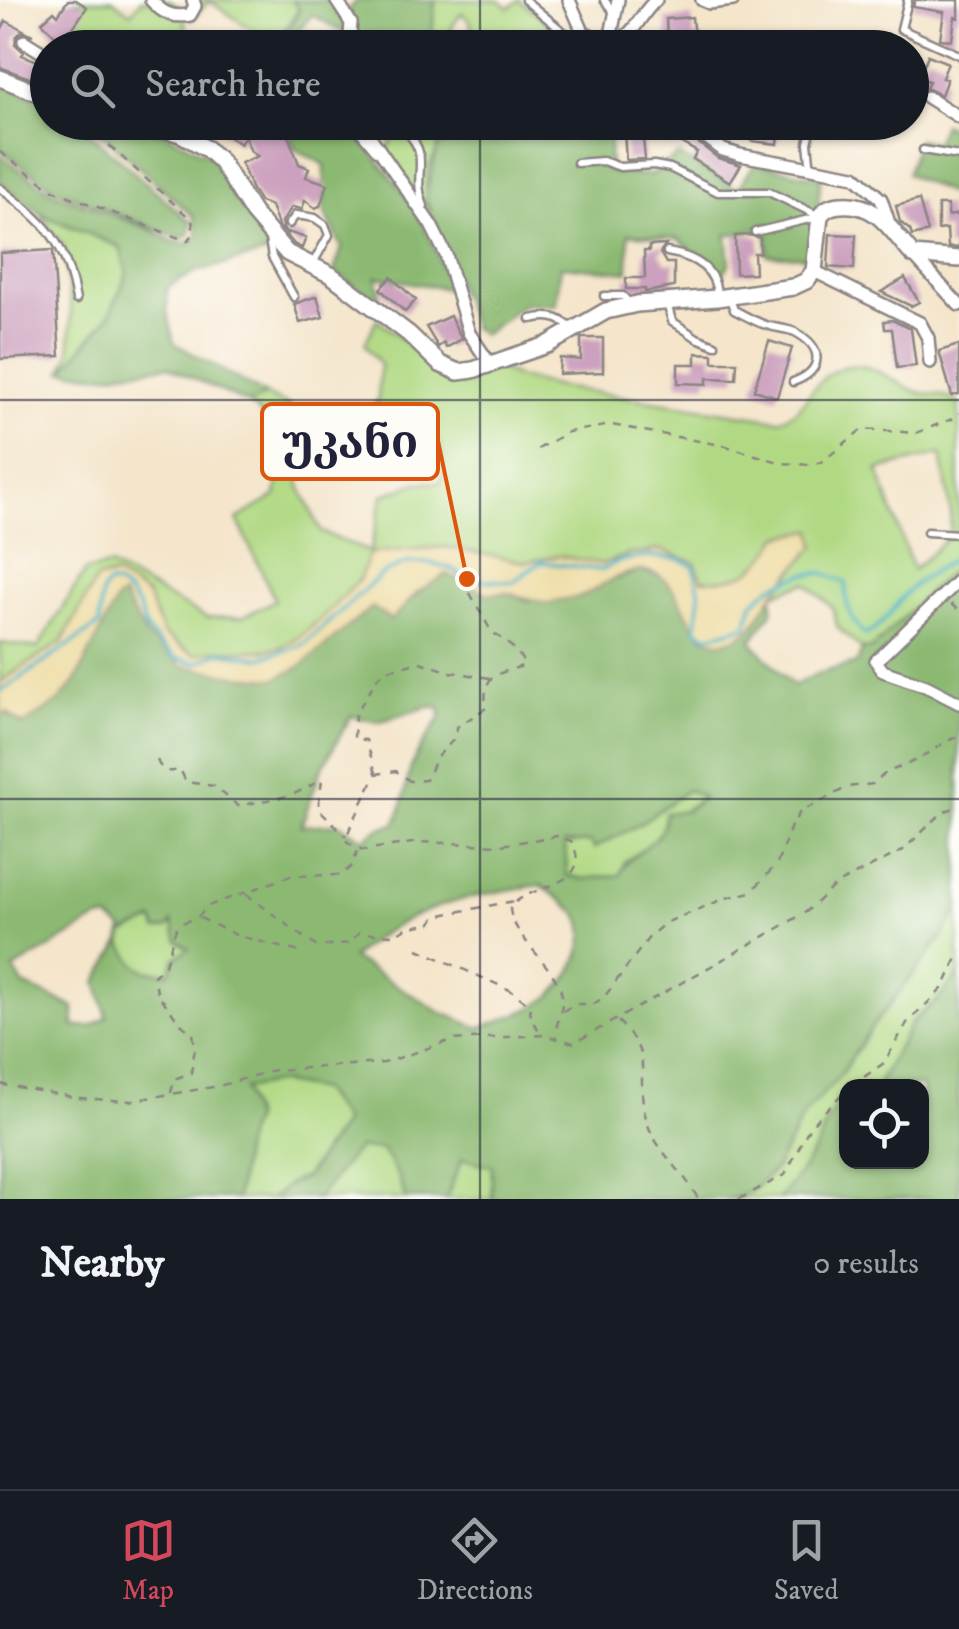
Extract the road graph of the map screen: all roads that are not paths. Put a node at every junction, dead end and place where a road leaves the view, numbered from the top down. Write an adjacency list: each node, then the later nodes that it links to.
1 (150, 0): 2 (street)
2 (193, 0)
3 (336, 0): 12 (street)
4 (524, 0): 13 (lane)
5 (570, 0): 14 (street)
6 (604, 0): 11 (lane)
7 (656, 0): 15 (street)
8 (702, 0): 9 (street)
9 (733, 0)
10 (908, 0): 16 (lane)
11 (616, 6)
12 (350, 30)
13 (562, 30)
14 (582, 30)
15 (634, 30)
16 (901, 30)
17 (24, 41): 19 (street)
18 (929, 43): 20 (lane)
19 (30, 45)
20 (959, 56)
21 (0, 78): 22 (street)
22 (30, 90)
23 (929, 99): 24 (street)
24 (959, 117)
25 (191, 140): 42 (street)
26 (368, 140): 33 (lane)
27 (373, 140): 33 (street)
28 (414, 140): 39 (lane)
29 (710, 140): 35 (street)
30 (809, 140): 35 (lane)
31 (923, 150): 32 (lane)
32 (959, 156)
33 (388, 162): 39 (street)
34 (577, 163): 37 (lane)
35 (812, 170): 40 (street)
36 (0, 188): 51 (lane)
37 (820, 216): 40 (street); 41 (lane); 47 (street)
38 (290, 224): 46 (lane)
39 (431, 225): 59 (street)
40 (890, 226): 44 (street)
41 (755, 232)
42 (268, 234): 46 (street); 49 (lane)
43 (667, 252): 50 (lane)
44 (913, 255): 45 (street); 54 (street)
45 (959, 258)
46 (311, 266): 59 (street)
47 (814, 271): 50 (street); 58 (street)
48 (604, 296): 53 (lane)
49 (294, 297)
50 (723, 297): 52 (street); 60 (lane)
51 (76, 300)
52 (667, 302): 53 (street); 57 (lane)
53 (631, 305): 56 (street)
54 (959, 305)
55 (531, 319): 56 (lane)
56 (573, 330): 59 (street)
57 (715, 345)
58 (930, 362)
59 (490, 364)
60 (793, 382)
61 (927, 532): 62 (lane)
62 (959, 534)
63 (959, 580): 64 (street)
64 (959, 703)

